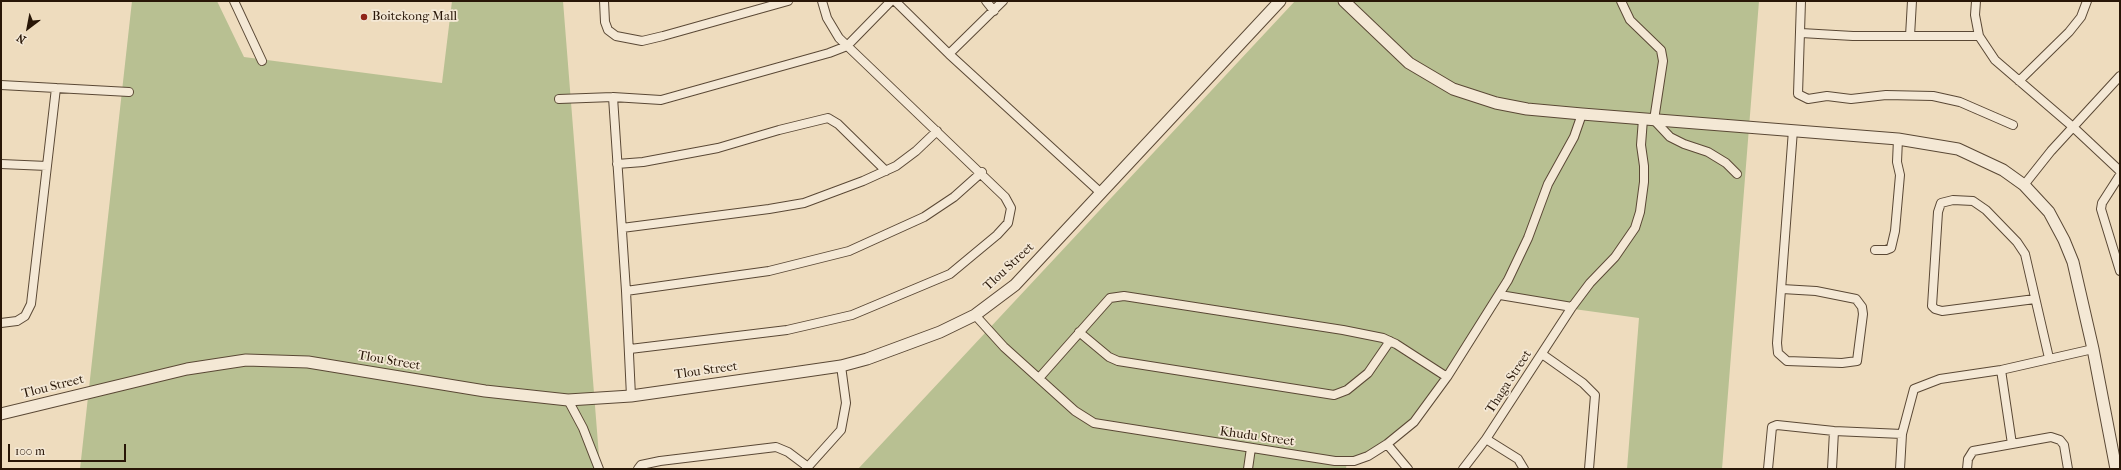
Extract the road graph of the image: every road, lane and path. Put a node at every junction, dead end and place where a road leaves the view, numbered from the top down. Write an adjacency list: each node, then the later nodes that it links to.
1 (234, 1): 22 (street)
2 (604, 1): 3 (street)
3 (788, 1)
4 (822, 1): 20 (street)
5 (891, 1): 20 (street)
6 (895, 1): 21 (street)
7 (986, 1): 16 (street)
8 (1003, 1): 16 (street)
9 (1280, 1): 47 (street, Tlou Street)
10 (1344, 1): 30 (street)
11 (1621, 1): 32 (street)
12 (1801, 1): 17 (street)
13 (1912, 1): 18 (street)
14 (1976, 1): 19 (street)
15 (2088, 1): 24 (street)
16 (994, 11): 21 (street)
17 (1801, 33): 18 (street); 33 (street)
18 (1910, 36): 19 (street)
19 (1979, 36): 24 (street)
20 (847, 46): 28 (street); 36 (street)
21 (949, 54): 47 (street)
22 (262, 61)
23 (2120, 76): 34 (street)
24 (2019, 81): 34 (street)
25 (1, 85): 26 (street)
26 (56, 88): 27 (street); 40 (street)
27 (129, 92)
28 (612, 97): 29 (street); 39 (street)
29 (559, 100)
30 (1582, 114): 31 (street); 53 (street, Khudu Street)
31 (1642, 119): 32 (street); 55 (street, Thaga Street)
32 (1654, 120): 35 (street); 44 (street)
33 (2013, 125)
34 (2073, 127): 42 (street); 46 (street)
35 (1793, 130): 37 (street); 51 (street)
36 (937, 131): 41 (street); 43 (street)
37 (1898, 139): 46 (street); 49 (street)
38 (1, 164): 40 (street)
39 (617, 164): 41 (street); 48 (street)
40 (47, 166): 57 (street)
41 (886, 171): 48 (street)
42 (2120, 171)
43 (982, 172): 52 (street); 60 (street)
44 (1736, 174)
45 (2120, 175): 50 (street)
46 (2024, 185): 61 (street)
47 (1101, 193): 56 (street, Tlou Street)
48 (622, 228): 52 (street)
49 (1875, 250)
50 (2120, 271)
51 (1782, 289): 51 (street)
52 (626, 291): 60 (street)
53 (1500, 295): 55 (street); 67 (street, Khudu Street)
54 (2035, 299): 54 (street); 63 (street)
55 (1572, 306): 62 (street, Thaga Street)
56 (975, 315): 64 (street, Tlou Street); 66 (street, Khudu Street)
57 (1, 323)
58 (1079, 332): 59 (street); 59 (street); 66 (street)
59 (1390, 341): 67 (street)
60 (630, 349): 68 (street)
61 (2093, 349): 63 (street); 90 (street)
62 (1542, 354): 73 (street, Thaga Street); 84 (street)
63 (2049, 358): 65 (street)
64 (841, 366): 68 (street, Tlou Street); 77 (street)
65 (2001, 370): 72 (street); 75 (street)
66 (1040, 377): 76 (street, Khudu Street)
67 (1447, 377): 74 (street, Khudu Street)
68 (631, 396): 69 (street, Tlou Street)
69 (568, 400): 70 (street, Tlou Street); 78 (street)
70 (1, 414)
71 (1834, 431): 72 (street); 85 (street); 86 (street)
72 (1902, 434): 87 (street)
73 (1486, 439): 82 (street, Thaga Street); 83 (street)
74 (1387, 444): 76 (street, Khudu Street); 81 (street)
75 (2012, 444): 88 (street); 89 (street)
76 (1251, 448): 80 (street)
77 (807, 468): 79 (street)
78 (599, 469)
79 (638, 469)
80 (1248, 469)
81 (1408, 469)
82 (1463, 469)
83 (1524, 469)
84 (1589, 469)
85 (1768, 469)
86 (1832, 469)
87 (1900, 469)
88 (1967, 469)
89 (2068, 469)
90 (2116, 469)

